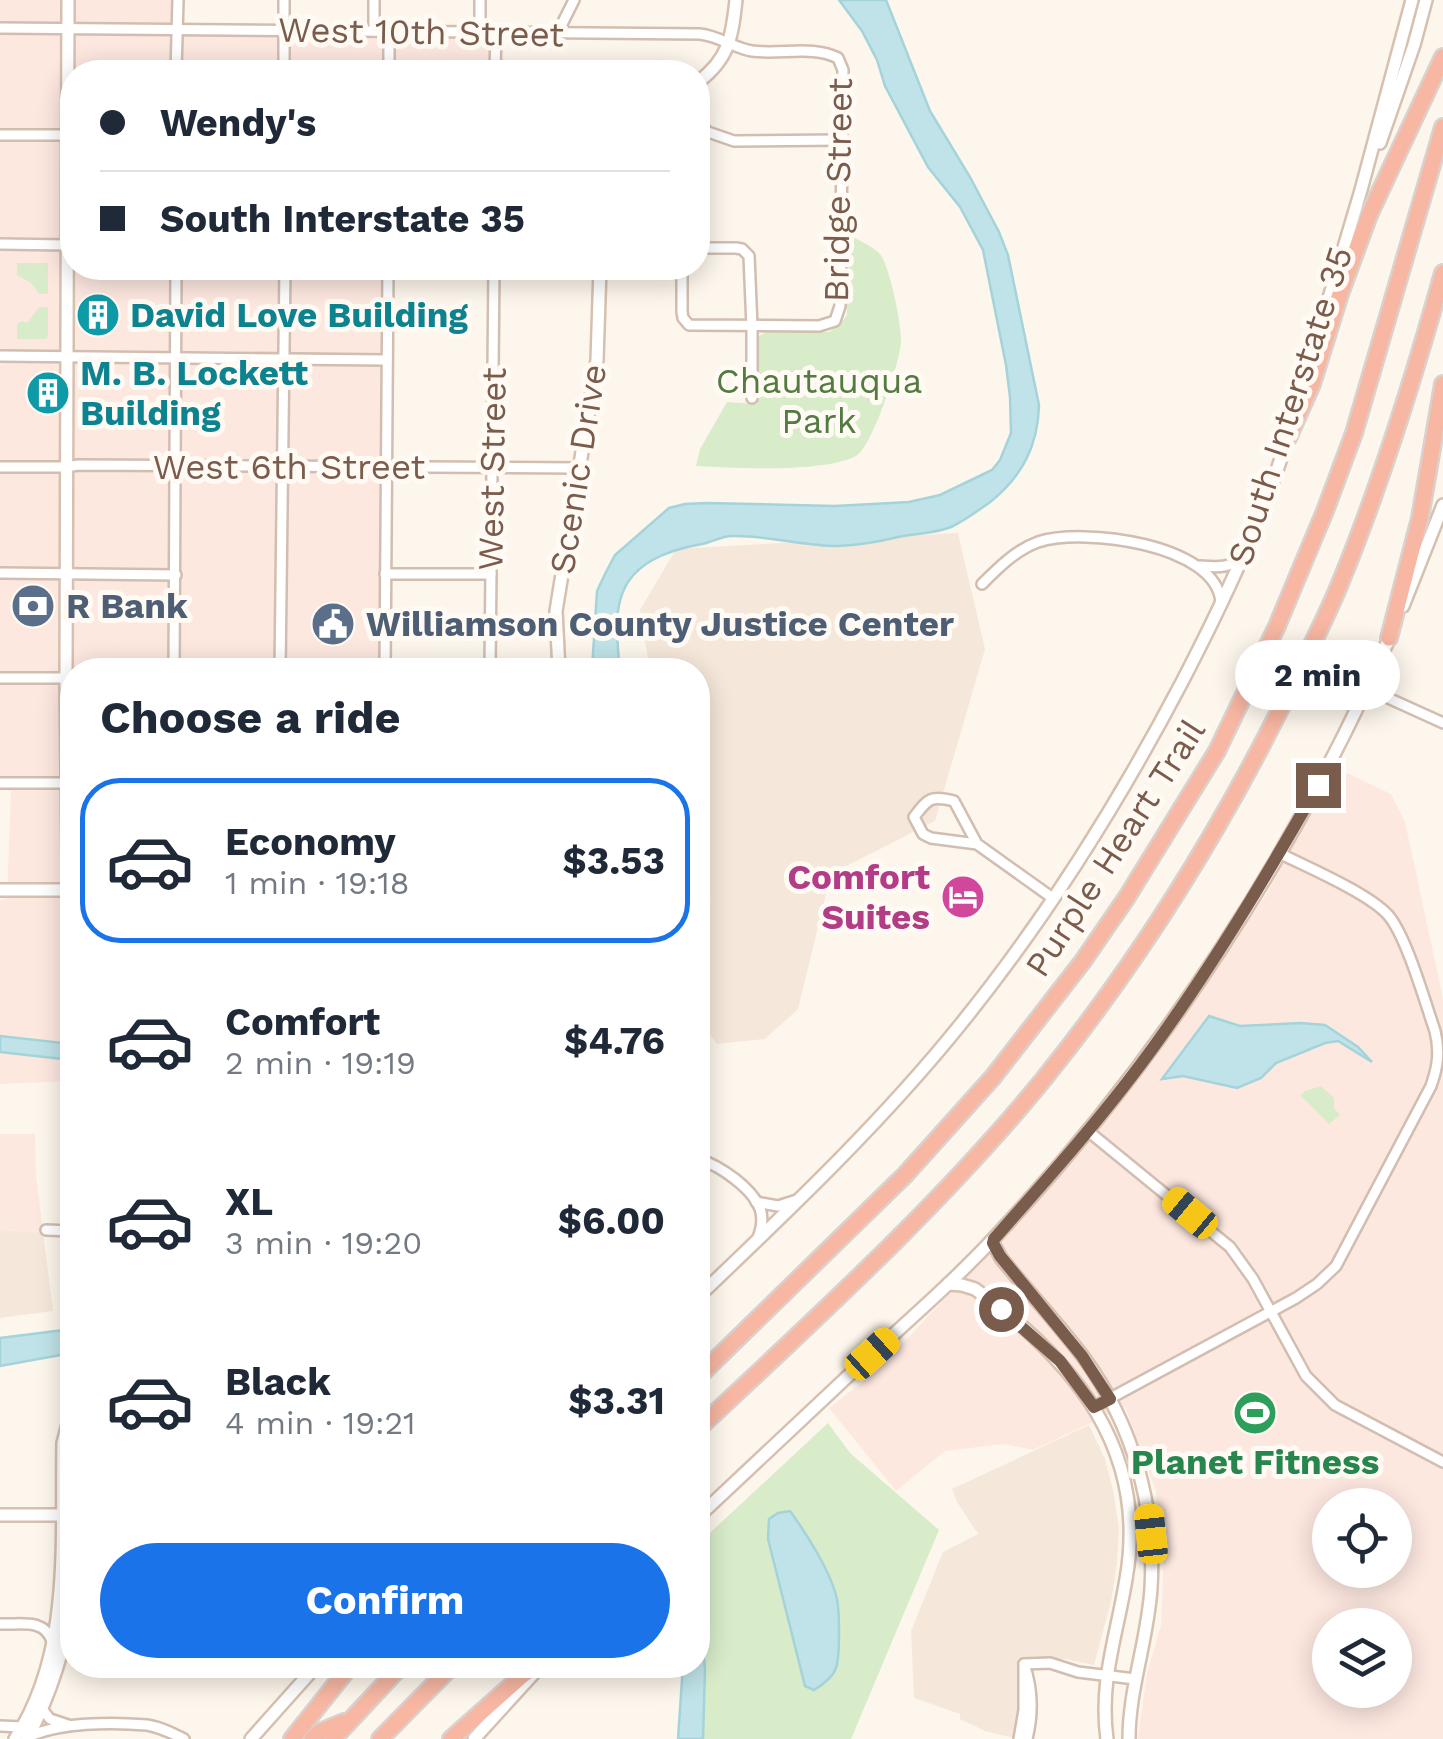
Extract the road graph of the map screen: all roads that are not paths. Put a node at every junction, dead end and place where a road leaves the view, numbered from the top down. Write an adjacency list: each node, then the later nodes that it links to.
1 (68, 0): 11 (main road)
2 (178, 0): 12 (street)
3 (284, 0): 13 (street)
4 (374, 0): 14 (street)
5 (480, 0): 16 (street)
6 (574, 0): 18 (street)
7 (736, 0): 19 (main road)
8 (1412, 0): 33 (main road, South Interstate 35)
9 (1426, 0): 33 (main road)
10 (0, 28): 11 (street, West 10th Street)
11 (68, 29): 12 (street, West 10th Street); 22 (main road)
12 (177, 30): 13 (street, West 10th Street); 23 (street)
13 (284, 30): 14 (street, West 10th Street); 24 (street)
14 (374, 31): 15 (street, West 10th Street)
15 (389, 31): 16 (street, West 10th Street); 25 (street)
16 (480, 32): 17 (street, West 10th Street)
17 (496, 32): 18 (street, West 10th Street); 26 (street)
18 (557, 34): 19 (street, West 10th Street)
19 (730, 43): 21 (street, West 10th Street); 27 (main road)
20 (1443, 57): 53 (highway)
21 (838, 58): 32 (street, Bridge Street)
22 (69, 60)
23 (176, 60)
24 (284, 60)
25 (389, 60)
26 (495, 60)
27 (710, 71)
28 (1443, 127): 100 (highway, Purple Heart Trail)
29 (710, 133): 32 (street)
30 (0, 135): 31 (street)
31 (60, 135)
32 (841, 140): 45 (street, Bridge Street)
33 (1361, 190): 53 (main road, South Interstate 35)
34 (0, 244): 35 (street)
35 (60, 244)
36 (710, 248): 45 (street)
37 (1443, 273): 103 (highway, Purple Heart Trail)
38 (69, 280): 47 (main road)
39 (176, 280): 48 (street)
40 (284, 280): 49 (street)
41 (388, 280): 50 (street)
42 (494, 280): 59 (street, West Street)
43 (599, 280): 60 (main road, Scenic Drive)
44 (682, 280): 45 (street)
45 (752, 327): 52 (street)
46 (0, 356): 47 (street)
47 (66, 356): 48 (street); 56 (main road)
48 (176, 357): 49 (street); 54 (street)
49 (283, 360): 50 (street); 57 (street)
50 (387, 360): 58 (street)
51 (1443, 384): 71 (highway)
52 (752, 398)
53 (1288, 438): 62 (main road, South Interstate 35)
54 (176, 466): 56 (street, West 6th Street); 57 (street, West 6th Street); 68 (street)
55 (0, 467): 56 (street, West 6th Street)
56 (66, 467): 65 (main road)
57 (281, 468): 58 (street, West 6th Street); 74 (street)
58 (386, 468): 59 (street, West 6th Street); 66 (street)
59 (492, 468): 60 (street, West 6th Street); 67 (street, West Street)
60 (579, 468): 77 (main road, Scenic Drive)
61 (1443, 505): 71 (main road)
62 (1244, 554): 63 (street); 70 (main road, South Interstate 35)
63 (1198, 566): 69 (street); 70 (street)
64 (0, 573): 65 (street)
65 (67, 574): 68 (street); 72 (main road)
66 (385, 574): 67 (street); 75 (street)
67 (491, 574): 76 (street, West Street)
68 (176, 576): 73 (street)
69 (982, 584)
70 (1222, 604): 88 (main road, South Interstate 35)
71 (1389, 638): 80 (main road)
72 (69, 658)
73 (174, 658)
74 (280, 658)
75 (385, 658)
76 (490, 658)
77 (558, 658)
78 (0, 678): 79 (street)
79 (60, 678)
80 (1366, 688): 81 (street); 85 (main road)
81 (1443, 724)
82 (0, 783): 83 (street)
83 (60, 783)
84 (977, 844): 84 (street); 88 (street)
85 (1279, 852): 89 (main road); 99 (street)
86 (0, 890): 87 (main road)
87 (60, 890)
88 (1054, 899): 91 (main road, South Interstate 35)
89 (1088, 1131): 95 (main road); 99 (street)
90 (710, 1163): 92 (street)
91 (799, 1198): 92 (street); 96 (main road, South Interstate 35)
92 (756, 1202): 96 (street)
93 (46, 1230): 94 (street)
94 (60, 1231)
95 (994, 1239): 97 (main road); 101 (main road)
96 (757, 1240): 98 (main road, South Interstate 35)
97 (948, 1284): 102 (main road); 105 (main road)
98 (710, 1285)
99 (1270, 1312): 101 (street); 104 (street)
100 (710, 1366)
101 (1110, 1399): 102 (street); 108 (main road)
102 (1094, 1407): 109 (main road)
103 (710, 1418)
104 (1443, 1462)
105 (710, 1506)
106 (0, 1515): 107 (main road)
107 (60, 1515)
108 (1151, 1534): 109 (street); 122 (main road)
109 (1129, 1536): 115 (main road)
110 (60, 1602): 112 (main road)
111 (0, 1624): 112 (street)
112 (52, 1642): 127 (main road)
113 (60, 1659): 123 (main road)
114 (1024, 1664): 115 (street); 136 (street); 137 (street)
115 (1106, 1675): 122 (street); 138 (main road)
116 (306, 1678): 129 (main road)
117 (341, 1678): 130 (highway)
118 (389, 1678): 124 (highway)
119 (440, 1678): 133 (highway)
120 (519, 1678): 134 (highway)
121 (528, 1678): 135 (main road)
122 (1135, 1679): 139 (main road)
123 (42, 1709): 125 (street); 127 (main road)
124 (347, 1721): 131 (highway); 132 (highway)
125 (68, 1724): 127 (street); 128 (street)
126 (0, 1726): 127 (street)
127 (20, 1735)
128 (184, 1739)
129 (252, 1739)
130 (292, 1739)
131 (312, 1739)
132 (333, 1739)
133 (380, 1739)
134 (451, 1739)
135 (474, 1739)
136 (1019, 1739)
137 (1027, 1739)
138 (1107, 1739)
139 (1129, 1739)

